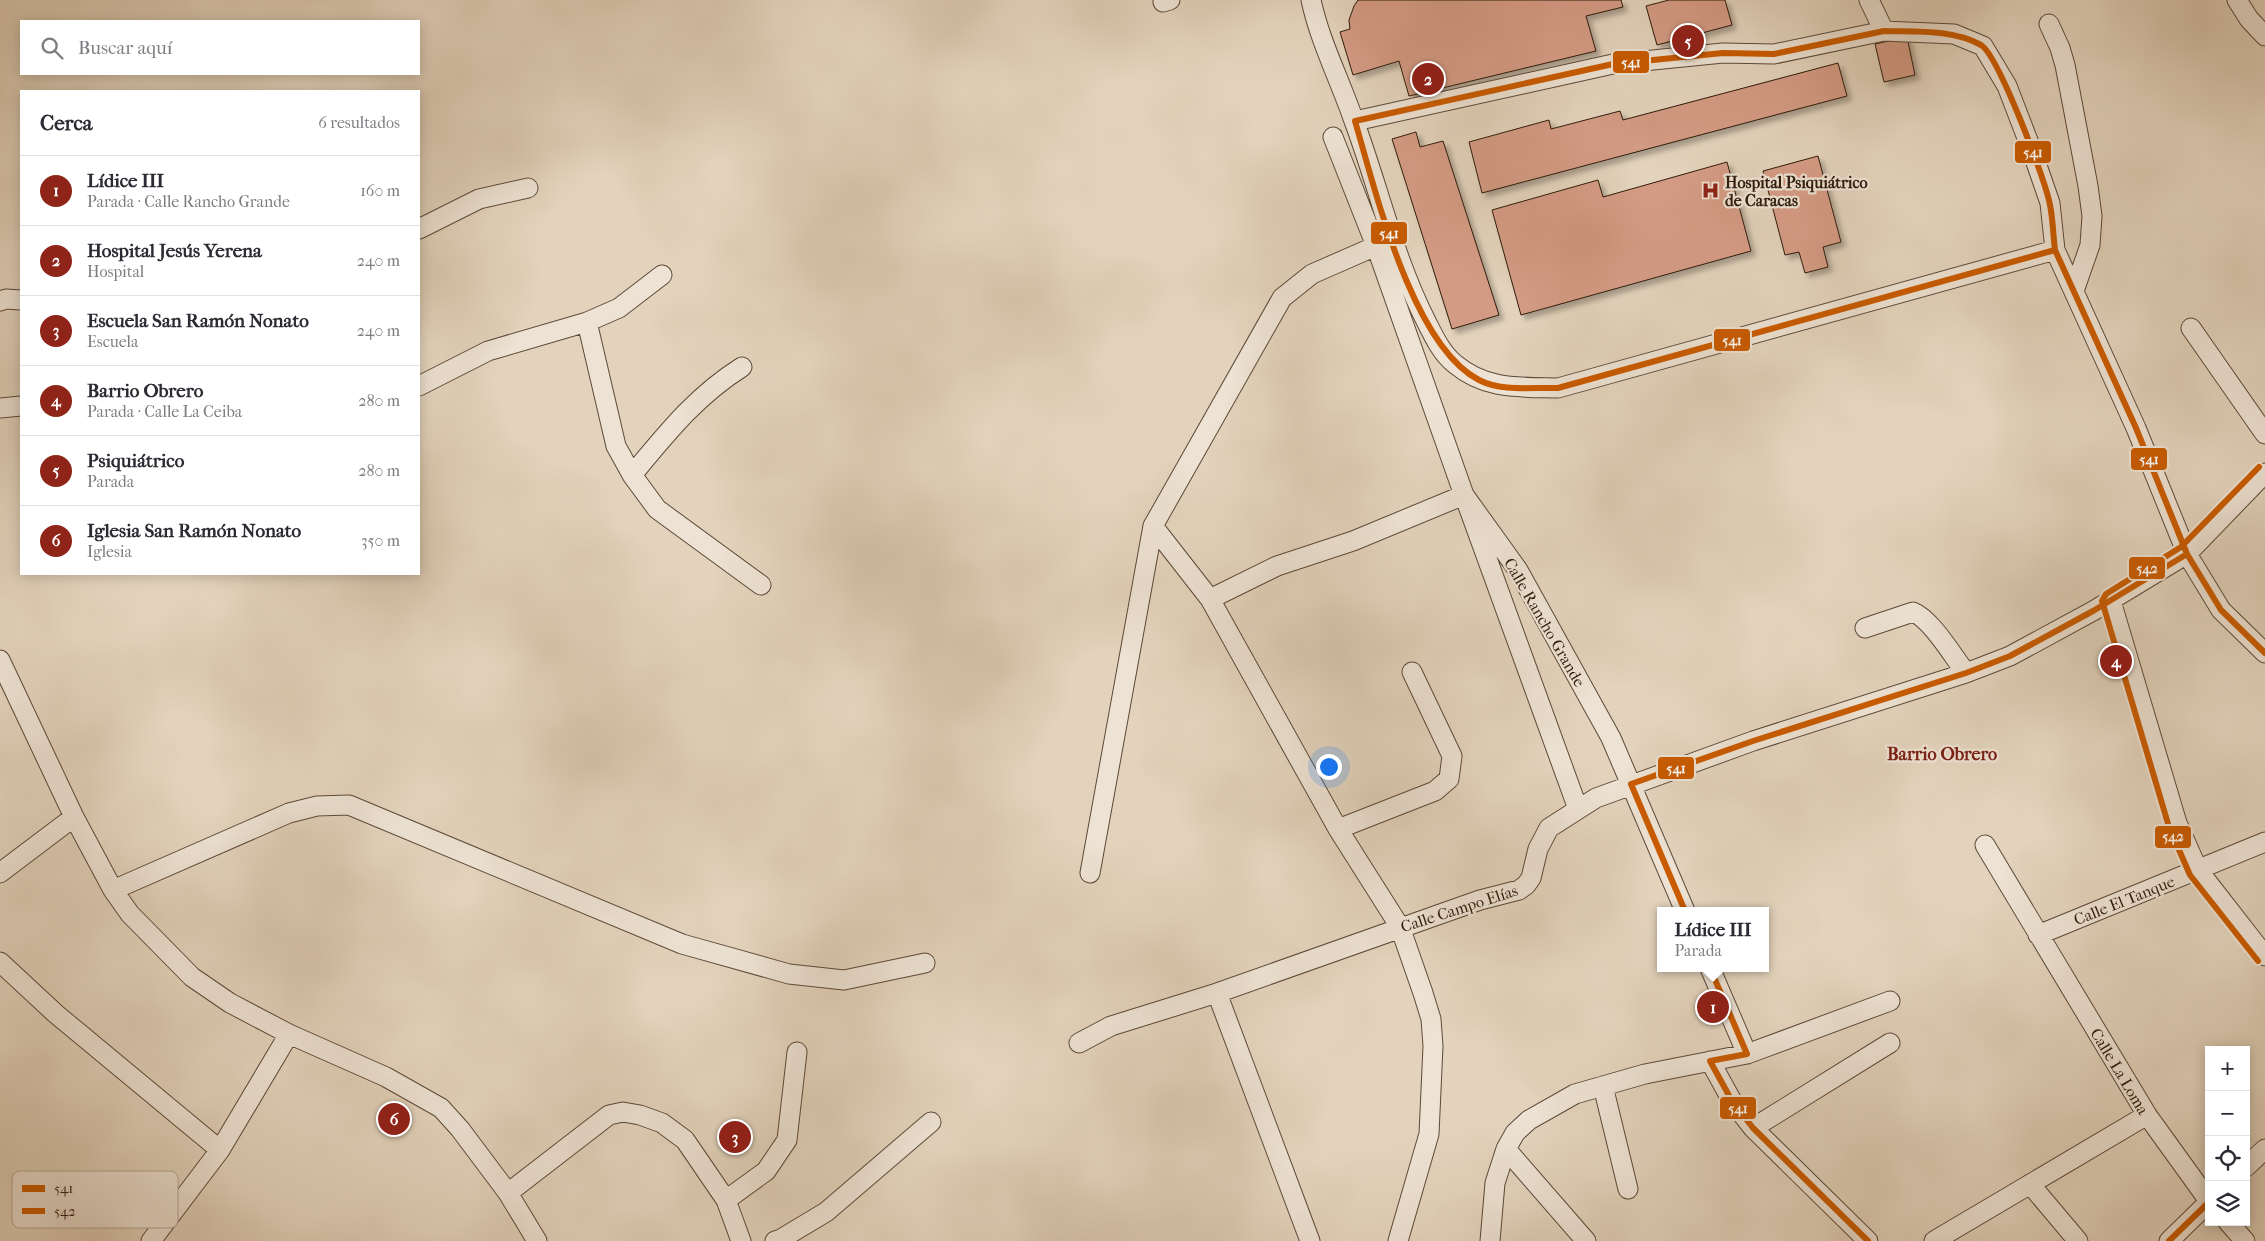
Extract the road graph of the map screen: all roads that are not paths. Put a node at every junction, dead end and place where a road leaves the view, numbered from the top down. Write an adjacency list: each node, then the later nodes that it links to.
1 (1311, 0): 7 (street)
2 (1869, 0): 5 (street)
3 (2237, 0): 6 (street)
4 (2049, 24): 14 (street)
5 (1884, 31): 7 (street); 12 (street)
6 (2265, 36)
7 (1354, 121): 12 (street)
8 (1333, 137): 11 (street, Calle Rancho Grande)
9 (528, 188): 10 (street)
10 (420, 228)
11 (1376, 246): 26 (street, Calle Rancho Grande); 27 (street)
12 (2055, 250): 14 (street)
13 (662, 275): 17 (street)
14 (2074, 291): 28 (street)
15 (20, 300): 16 (street)
16 (0, 301)
17 (587, 322): 20 (street); 25 (street)
18 (2191, 328): 23 (street)
19 (742, 367): 25 (street)
20 (420, 385)
21 (20, 406): 22 (street)
22 (0, 408)
23 (2265, 434)
24 (2265, 473): 28 (street, Calle Campo Elías)
25 (632, 475): 29 (street)
26 (1464, 495): 30 (street); 37 (street, Calle Rancho Grande); 38 (street)
27 (1153, 526): 30 (street); 45 (street)
28 (2187, 554): 31 (street, Calle Campo Elías); 33 (street)
29 (761, 585)
30 (1210, 599): 40 (street)
31 (2111, 601): 36 (street, Calle Campo Elías); 43 (street)
32 (1864, 628): 36 (street)
33 (2265, 653)
34 (2, 671): 39 (street)
35 (1412, 672): 40 (street)
36 (1966, 673): 37 (street, Calle Campo Elías)
37 (1631, 784): 38 (street, Calle Campo Elías); 47 (street, Calle Rancho Grande)
38 (1578, 809): 48 (street, Calle Campo Elías)
39 (74, 817): 44 (street); 46 (street)
40 (1338, 829): 48 (street)
41 (2265, 842): 43 (street, Calle El Tanque)
42 (1985, 846): 49 (street, Calle La Loma)
43 (2198, 870): 49 (street, Calle El Tanque); 50 (street)
44 (0, 873)
45 (1090, 873)
46 (113, 890): 52 (street); 56 (street)
47 (1682, 907)
48 (1400, 927): 54 (street, Calle Campo Elías); 84 (street)
49 (2038, 936): 63 (street, Calle La Loma)
50 (2265, 956)
51 (0, 962): 68 (street)
52 (925, 963)
53 (1712, 972): 60 (street)
54 (1217, 993): 57 (street, Calle Campo Elías); 83 (street)
55 (1890, 1000): 60 (street)
56 (289, 1034): 68 (street); 72 (street)
57 (1079, 1043)
58 (1890, 1043): 65 (street)
59 (797, 1052): 74 (street)
60 (1747, 1054): 61 (street)
61 (1710, 1061): 62 (street); 65 (street)
62 (1603, 1086): 66 (street); 71 (street)
63 (2146, 1115): 70 (street); 73 (street, Calle La Loma)
64 (931, 1122): 82 (street)
65 (1753, 1128): 87 (street)
66 (1506, 1149): 85 (street); 86 (street)
67 (2265, 1149): 69 (street)
68 (220, 1150): 75 (street)
69 (2250, 1163)
70 (2030, 1184): 88 (street); 89 (street)
71 (1628, 1189)
72 (508, 1193): 74 (street); 80 (street)
73 (2205, 1196)
74 (726, 1200): 81 (street)
75 (178, 1205)
76 (2205, 1205): 90 (street)
77 (2232, 1226): 91 (street)
78 (161, 1228): 79 (street)
79 (151, 1241)
80 (537, 1241)
81 (741, 1241)
82 (774, 1241)
83 (1310, 1241)
84 (1398, 1241)
85 (1490, 1241)
86 (1586, 1241)
87 (1868, 1241)
88 (1934, 1241)
89 (2078, 1241)
90 (2169, 1241)
91 (2245, 1241)

